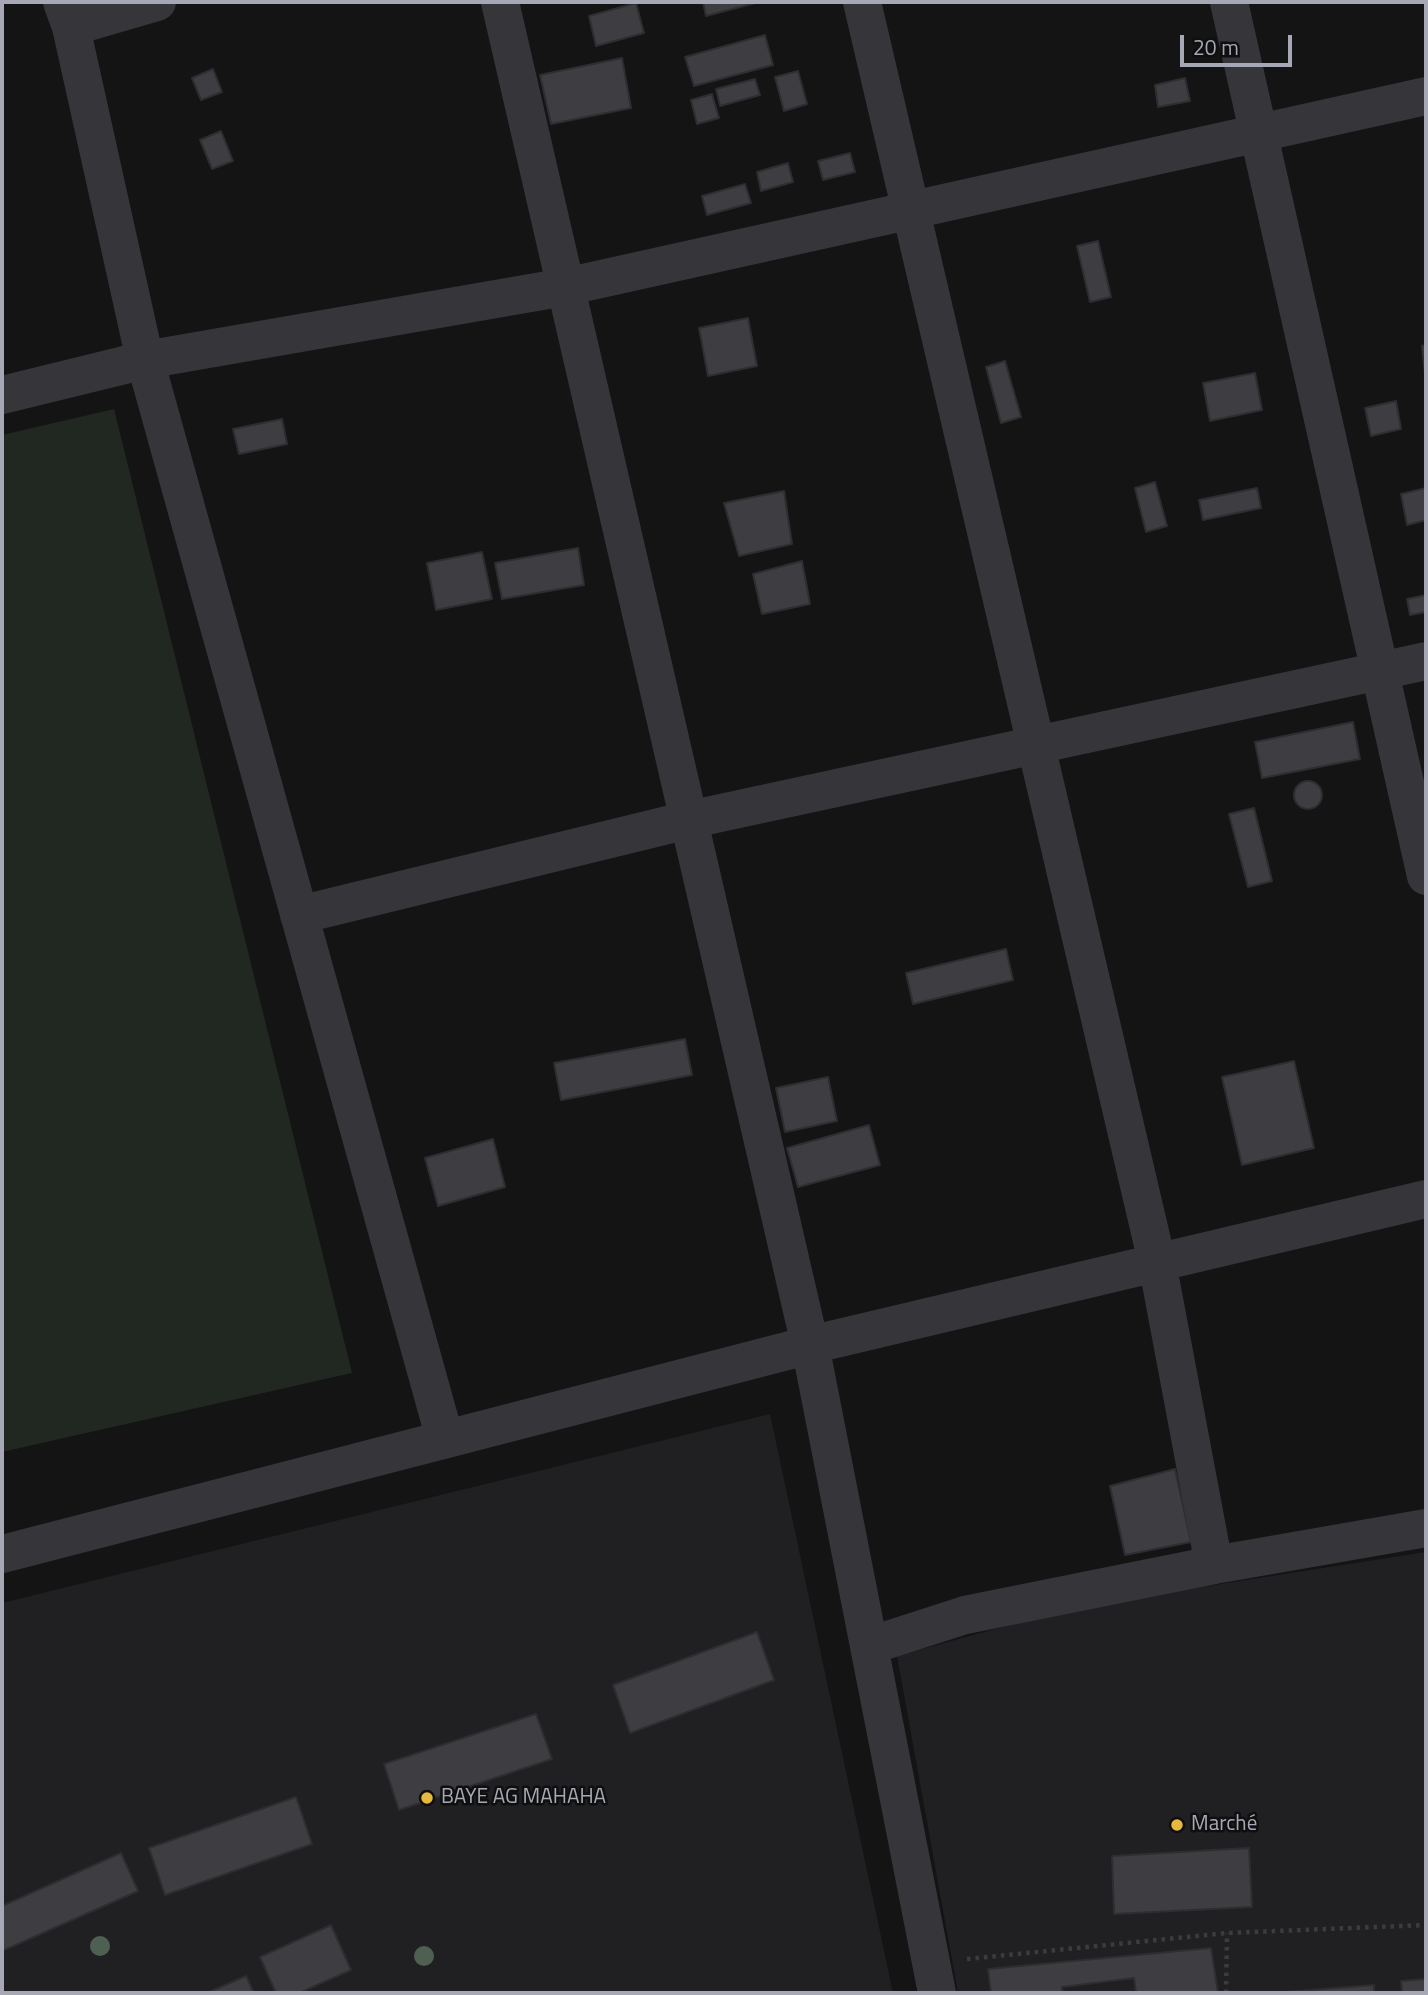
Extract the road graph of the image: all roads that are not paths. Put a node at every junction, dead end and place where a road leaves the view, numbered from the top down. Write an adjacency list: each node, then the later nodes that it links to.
1 (157, 2): 5 (street)
2 (500, 2): 9 (street)
3 (862, 2): 8 (street)
4 (1229, 2): 7 (street)
5 (66, 15): 10 (street)
6 (1426, 96): 7 (street)
7 (1259, 133): 8 (street); 13 (street)
8 (911, 210): 9 (street); 14 (street)
9 (565, 286): 10 (street); 15 (street)
10 (145, 360): 11 (street); 17 (street)
11 (2, 395)
12 (1426, 661): 13 (street)
13 (1380, 671): 14 (street); 16 (street)
14 (1036, 744): 15 (street); 19 (street)
15 (688, 820): 17 (street); 20 (street)
16 (1426, 876)
17 (299, 915): 21 (street)
18 (1426, 1199): 19 (street)
19 (1157, 1262): 20 (street); 24 (street)
20 (810, 1345): 21 (street); 25 (street)
21 (445, 1439): 23 (street)
22 (1426, 1528): 24 (street)
23 (2, 1554)
24 (1214, 1565): 25 (street)
25 (869, 1646): 26 (street)
26 (934, 1978)

